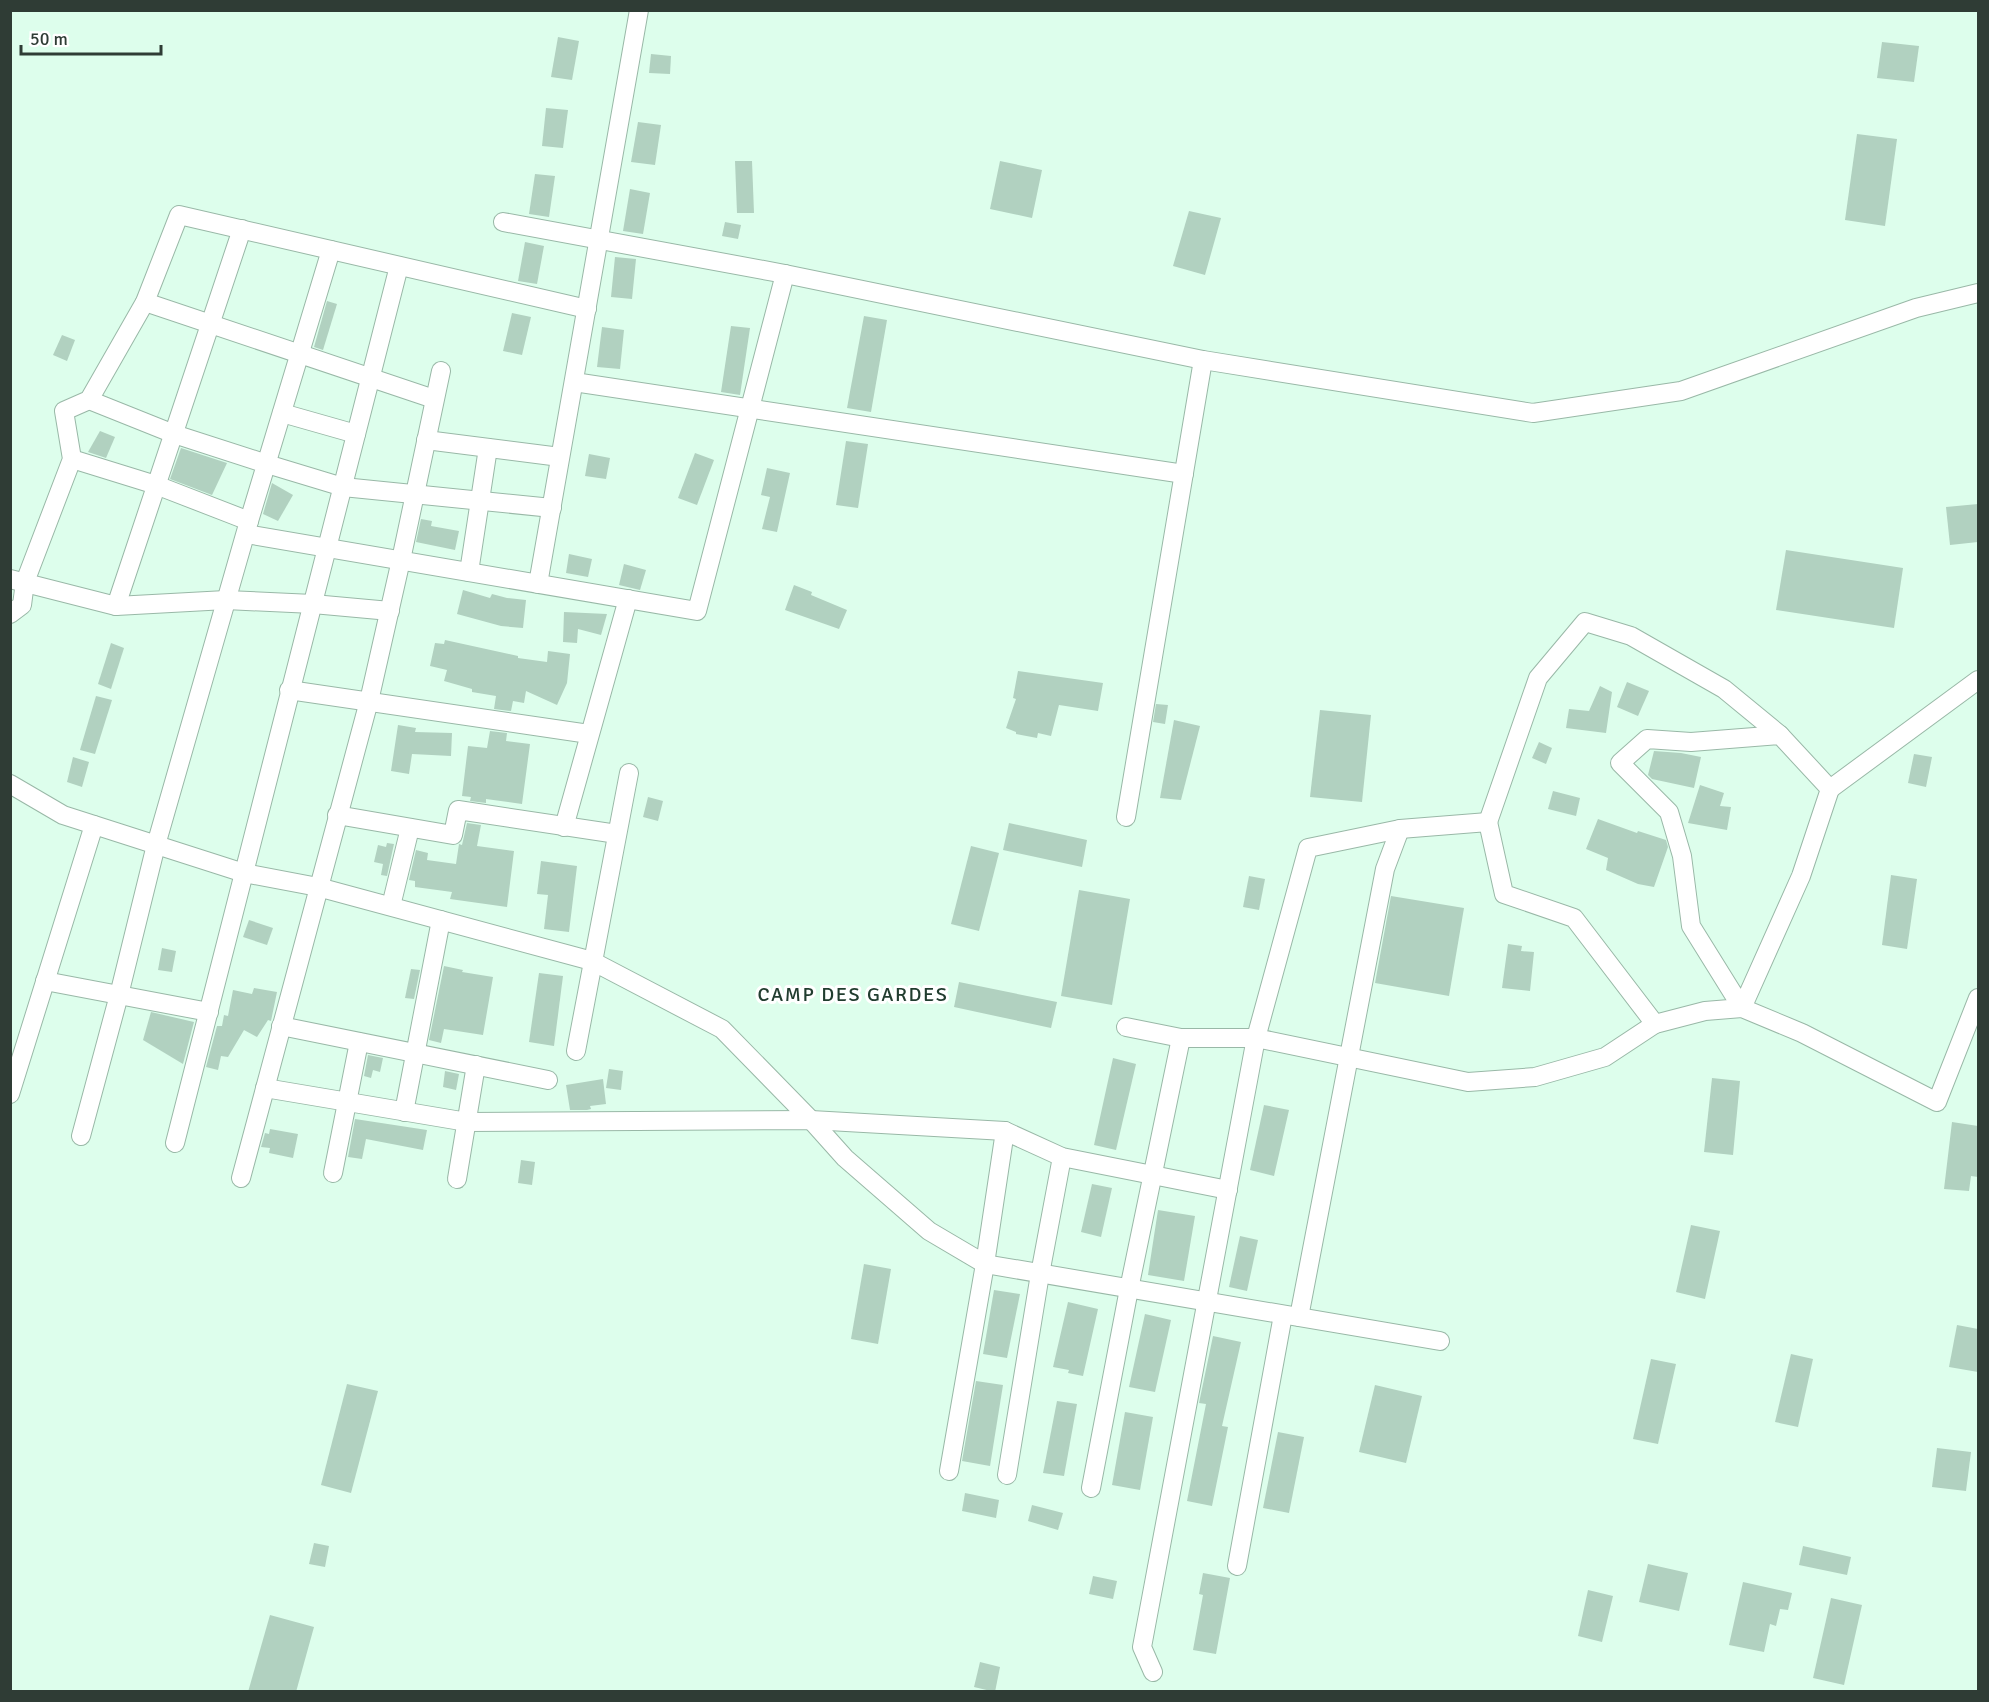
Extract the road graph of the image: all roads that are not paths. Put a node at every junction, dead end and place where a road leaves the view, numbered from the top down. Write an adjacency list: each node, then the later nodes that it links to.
1 (639, 10): 4 (street)
2 (503, 222): 4 (street)
3 (242, 229): 5 (street); 9 (street); 11 (street)
4 (599, 240): 7 (street); 10 (street)
5 (331, 250): 6 (street); 12 (street)
6 (399, 266): 10 (street); 15 (street)
7 (785, 274): 13 (street); 19 (street)
8 (1978, 294): 13 (street)
9 (145, 302): 11 (street); 18 (street)
10 (586, 309): 16 (street)
11 (211, 326): 12 (street); 21 (street)
12 (299, 355): 15 (street); 20 (street)
13 (1203, 360): 28 (street)
14 (441, 371): 17 (street)
15 (370, 379): 17 (street); 22 (street)
16 (574, 382): 19 (street); 25 (street)
17 (434, 399): 23 (street)
18 (89, 400): 21 (street); 26 (street)
19 (750, 409): 28 (street); 40 (street)
20 (282, 413): 22 (street); 27 (street)
21 (174, 434): 27 (street); 29 (street)
22 (356, 434): 30 (street)
23 (426, 440): 24 (street); 31 (street)
24 (488, 448): 25 (street); 32 (street)
25 (560, 457): 33 (street)
26 (72, 459): 29 (street); 38 (street)
27 (267, 464): 30 (street); 34 (street)
28 (1184, 474): 55 (street)
29 (156, 485): 34 (street); 43 (street)
30 (343, 487): 31 (street); 35 (street)
31 (415, 495): 32 (street); 36 (street)
32 (480, 501): 33 (street); 37 (street)
33 (552, 508): 39 (street)
34 (247, 528): 35 (street); 41 (street)
35 (327, 546): 36 (street); 42 (street)
36 (401, 560): 37 (street); 44 (street)
37 (468, 572): 39 (street)
38 (18, 580): 43 (street); 45 (street)
39 (538, 584): 40 (street)
40 (628, 599): 49 (street)
41 (226, 600): 42 (street); 43 (street); 62 (street)
42 (313, 604): 44 (street); 47 (street)
43 (116, 606)
44 (390, 611): 48 (street)
45 (10, 614)
46 (1978, 680): 53 (street)
47 (290, 690): 48 (street); 63 (street)
48 (369, 701): 49 (street); 54 (street)
49 (589, 734): 58 (street)
50 (1780, 735): 53 (street); 56 (street); 71 (street)
51 (629, 773): 61 (street)
52 (10, 784): 57 (street)
53 (1830, 789): 71 (street)
54 (338, 815): 59 (street); 64 (street)
55 (1126, 817)
56 (1488, 822): 60 (street); 73 (street)
57 (94, 825): 62 (street); 68 (street)
58 (564, 827): 59 (street); 61 (street)
59 (410, 828): 65 (street)
60 (1400, 829): 77 (street); 81 (street)
61 (617, 834): 67 (street)
62 (156, 845): 63 (street); 69 (street)
63 (244, 873): 64 (street); 72 (street)
64 (318, 887): 65 (street); 74 (street)
65 (391, 906): 66 (street)
66 (441, 920): 67 (street); 80 (street)
67 (592, 961): 79 (street); 88 (street)
68 (45, 981): 69 (street); 85 (street)
69 (119, 995): 72 (street); 91 (street)
70 (1978, 998): 71 (street)
71 (1742, 1008): 73 (street)
72 (209, 1012): 92 (street)
73 (1655, 1024): 81 (street)
74 (281, 1026): 78 (street); 84 (street)
75 (1126, 1027): 76 (street)
76 (1181, 1038): 77 (street); 95 (street)
77 (1256, 1038): 81 (street); 98 (street)
78 (359, 1042): 80 (street); 86 (street)
79 (576, 1051)
80 (416, 1054): 82 (street); 87 (street)
81 (1349, 1058): 103 (street)
82 (476, 1065): 83 (street); 89 (street)
83 (548, 1080)
84 (265, 1088): 86 (street); 96 (street)
85 (10, 1094)
86 (347, 1103): 87 (street); 94 (street)
87 (404, 1112): 89 (street)
88 (811, 1120): 89 (street); 90 (street); 99 (street)
89 (467, 1122): 97 (street)
90 (1005, 1131): 93 (street); 99 (street)
91 (81, 1136)
92 (176, 1143)
93 (1062, 1156): 95 (street); 100 (street)
94 (333, 1173)
95 (1153, 1175): 98 (street); 101 (street)
96 (241, 1178)
97 (457, 1179)
98 (1228, 1190): 102 (street)
99 (985, 1264): 100 (street); 105 (street)
100 (1040, 1274): 101 (street); 106 (street)
101 (1129, 1289): 102 (street); 107 (street)
102 (1207, 1302): 103 (street); 109 (street)
103 (1291, 1316): 104 (street); 108 (street)
104 (1440, 1341)
105 (949, 1471)
106 (1007, 1475)
107 (1091, 1488)
108 (1237, 1566)
109 (1153, 1672)

